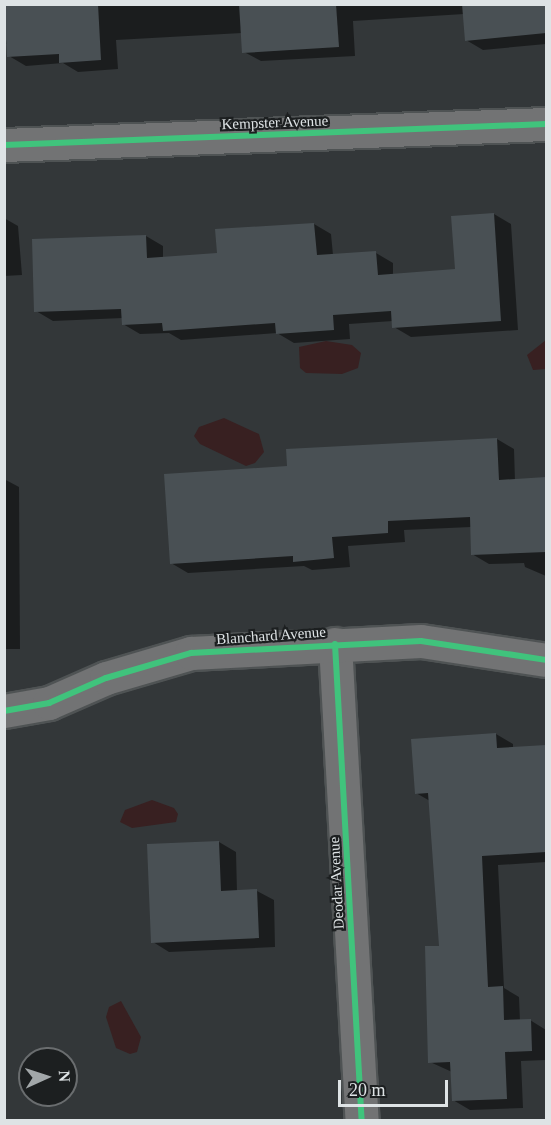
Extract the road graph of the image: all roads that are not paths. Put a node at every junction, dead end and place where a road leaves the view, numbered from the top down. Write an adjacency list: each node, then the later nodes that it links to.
1 (546, 124): 2 (street, Kempster Avenue)
2 (4, 146)
3 (335, 644): 4 (street, Blanchard Avenue); 5 (street, Blanchard Avenue); 6 (street, Deodar Avenue)
4 (546, 660)
5 (4, 711)
6 (362, 1120)

